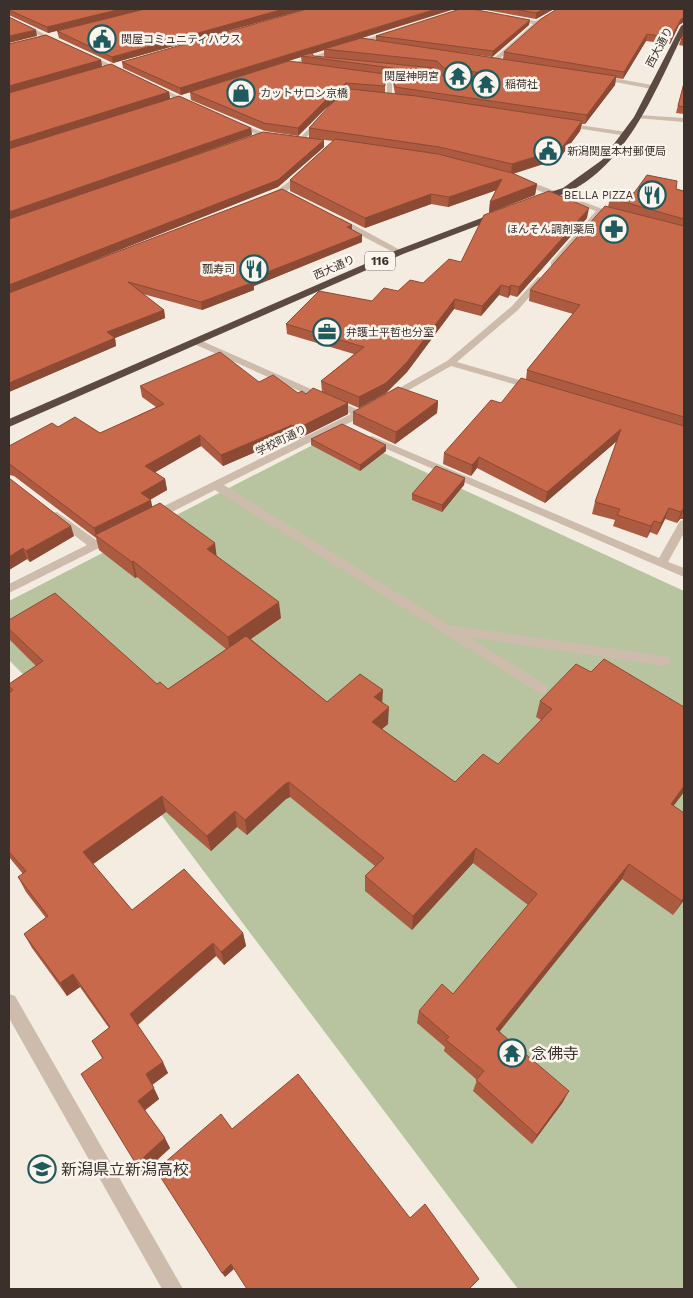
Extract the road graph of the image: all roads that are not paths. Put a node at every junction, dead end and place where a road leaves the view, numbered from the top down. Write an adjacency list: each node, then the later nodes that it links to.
1 (560, 9): 4 (street)
2 (509, 18): 4 (street)
3 (9, 19): 8 (street)
4 (537, 23): 17 (street)
5 (684, 26): 29 (highway, 西大通り)
6 (397, 30): 10 (street)
7 (57, 35): 8 (street)
8 (48, 37): 9 (street); 11 (street)
9 (40, 39)
10 (359, 43): 12 (street); 14 (street)
11 (65, 45)
12 (379, 45)
13 (82, 53): 21 (street)
14 (308, 59): 16 (street); 20 (street)
15 (484, 60): 17 (street)
16 (328, 61)
17 (494, 61): 18 (street)
18 (503, 62)
19 (121, 65): 21 (street)
20 (287, 66): 22 (street); 23 (street)
21 (112, 67): 24 (street); 25 (street)
22 (306, 68)
23 (278, 69)
24 (102, 70)
25 (129, 75)
26 (362, 76): 32 (street)
27 (596, 78): 29 (street)
28 (147, 84): 34 (street)
29 (652, 87): 38 (highway, 西大通り)
30 (191, 97): 34 (street)
31 (381, 97): 32 (street)
32 (390, 98): 33 (street)
33 (399, 99)
34 (182, 100): 35 (street); 36 (street)
35 (173, 103)
36 (200, 108)
37 (328, 111): 47 (street)
38 (638, 117): 40 (street); 42 (highway, 西大通り)
39 (227, 120): 43 (street)
40 (684, 120)
41 (558, 124): 42 (street)
42 (627, 134): 52 (highway, 西大通り)
43 (263, 135): 44 (street); 45 (street)
44 (255, 138)
45 (282, 138)
46 (291, 140): 47 (street)
47 (300, 141): 48 (street)
48 (308, 142)
49 (311, 165): 51 (street)
50 (510, 179): 52 (street)
51 (282, 191): 53 (street); 54 (street)
52 (553, 193): 55 (highway, 西大通り); 57 (street)
53 (291, 196)
54 (264, 199)
55 (526, 203)
56 (508, 210): 60 (highway, 西大通り / 116)
57 (600, 211): 59 (street); 62 (street, 学校町通り)
58 (326, 214): 60 (street)
59 (628, 219)
60 (400, 252): 61 (highway, 西大通り / 116)
61 (195, 341): 64 (street); 65 (highway, 西大通り / 116)
62 (450, 362): 63 (street); 64 (street, 学校町通り)
63 (546, 391)
64 (360, 414): 66 (street, 学校町通り)
65 (9, 423)
66 (351, 428): 67 (street, 学校町通り); 73 (street)
67 (217, 486): 69 (street, 学校町通り); 76 (street)
68 (48, 509): 72 (street)
69 (147, 520)
70 (684, 524): 73 (street)
71 (121, 532): 72 (street)
72 (95, 545): 75 (street)
73 (662, 563): 74 (street)
74 (684, 572)
75 (9, 589)
76 (444, 630): 77 (street); 78 (street)
77 (665, 661)
78 (541, 689)
79 (9, 1002): 80 (street)
80 (173, 1289)

